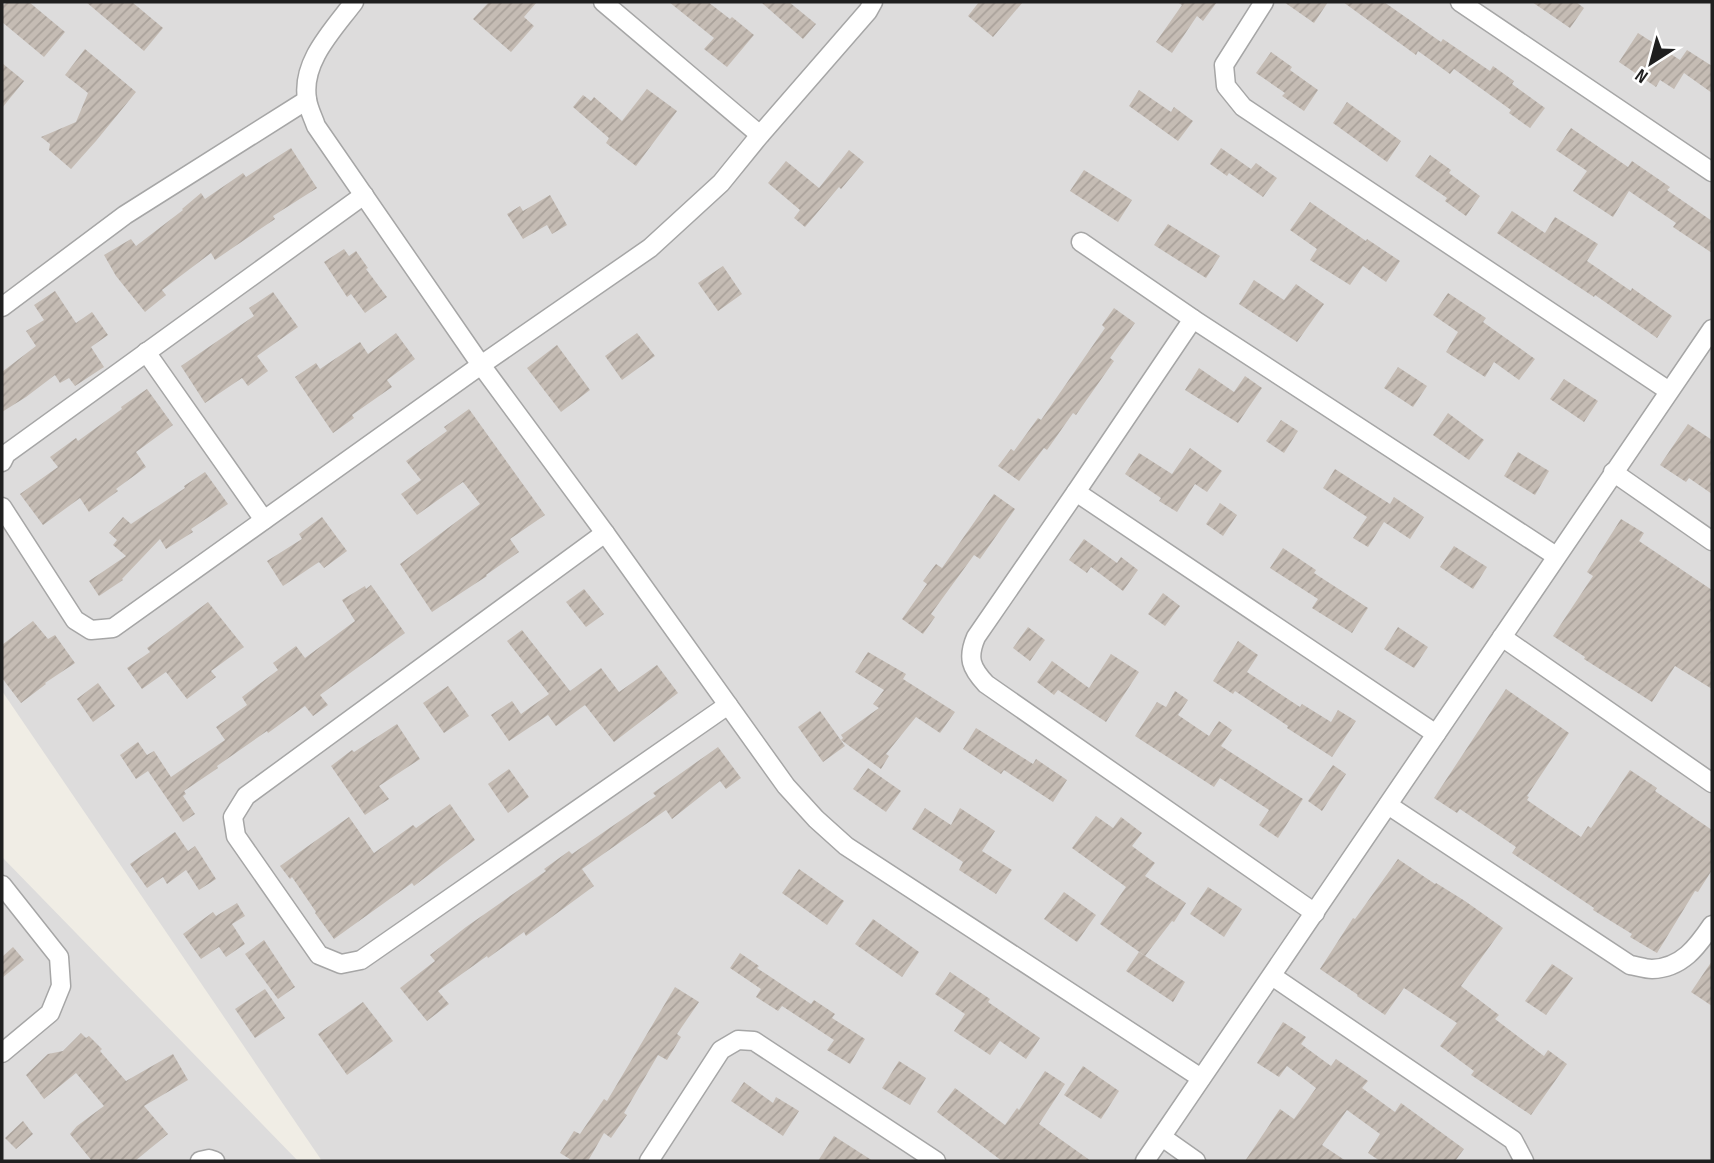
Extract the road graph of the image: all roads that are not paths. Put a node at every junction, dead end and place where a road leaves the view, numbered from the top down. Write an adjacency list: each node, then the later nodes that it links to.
1 (354, 2): 6 (street)
2 (603, 2): 7 (street)
3 (873, 2): 7 (street)
4 (1264, 2): 16 (street)
5 (1460, 2): 8 (street)
6 (307, 100): 9 (street); 11 (street)
7 (760, 135): 15 (street)
8 (1712, 172)
9 (364, 195): 14 (street); 15 (street)
10 (1081, 242): 12 (street)
11 (2, 307)
12 (1193, 319): 19 (street); 24 (street)
13 (1712, 329): 16 (street)
14 (146, 352): 17 (street); 21 (street)
15 (481, 365): 21 (street); 22 (street)
16 (1669, 391): 18 (street)
17 (2, 462)
18 (1614, 472): 23 (street); 24 (street)
19 (1076, 492): 27 (street); 31 (street)
20 (2, 507): 21 (street)
21 (264, 520)
22 (605, 533): 26 (street); 26 (street)
23 (1712, 541)
24 (1556, 556): 25 (street)
25 (1502, 637): 27 (street); 28 (street)
26 (728, 705): 35 (street)
27 (1436, 734): 29 (street)
28 (1712, 783)
29 (1388, 805): 31 (street); 32 (street)
30 (2, 885): 34 (street)
31 (1315, 913): 33 (street)
32 (1712, 925)
33 (1272, 976): 35 (street); 43 (street)
34 (2, 1053)
35 (1201, 1078): 36 (street)
36 (1162, 1137): 41 (street); 42 (street)
37 (200, 1161): 38 (street)
38 (215, 1161)
39 (649, 1161): 40 (street)
40 (936, 1161)
41 (1145, 1161)
42 (1196, 1161)
43 (1524, 1161)

